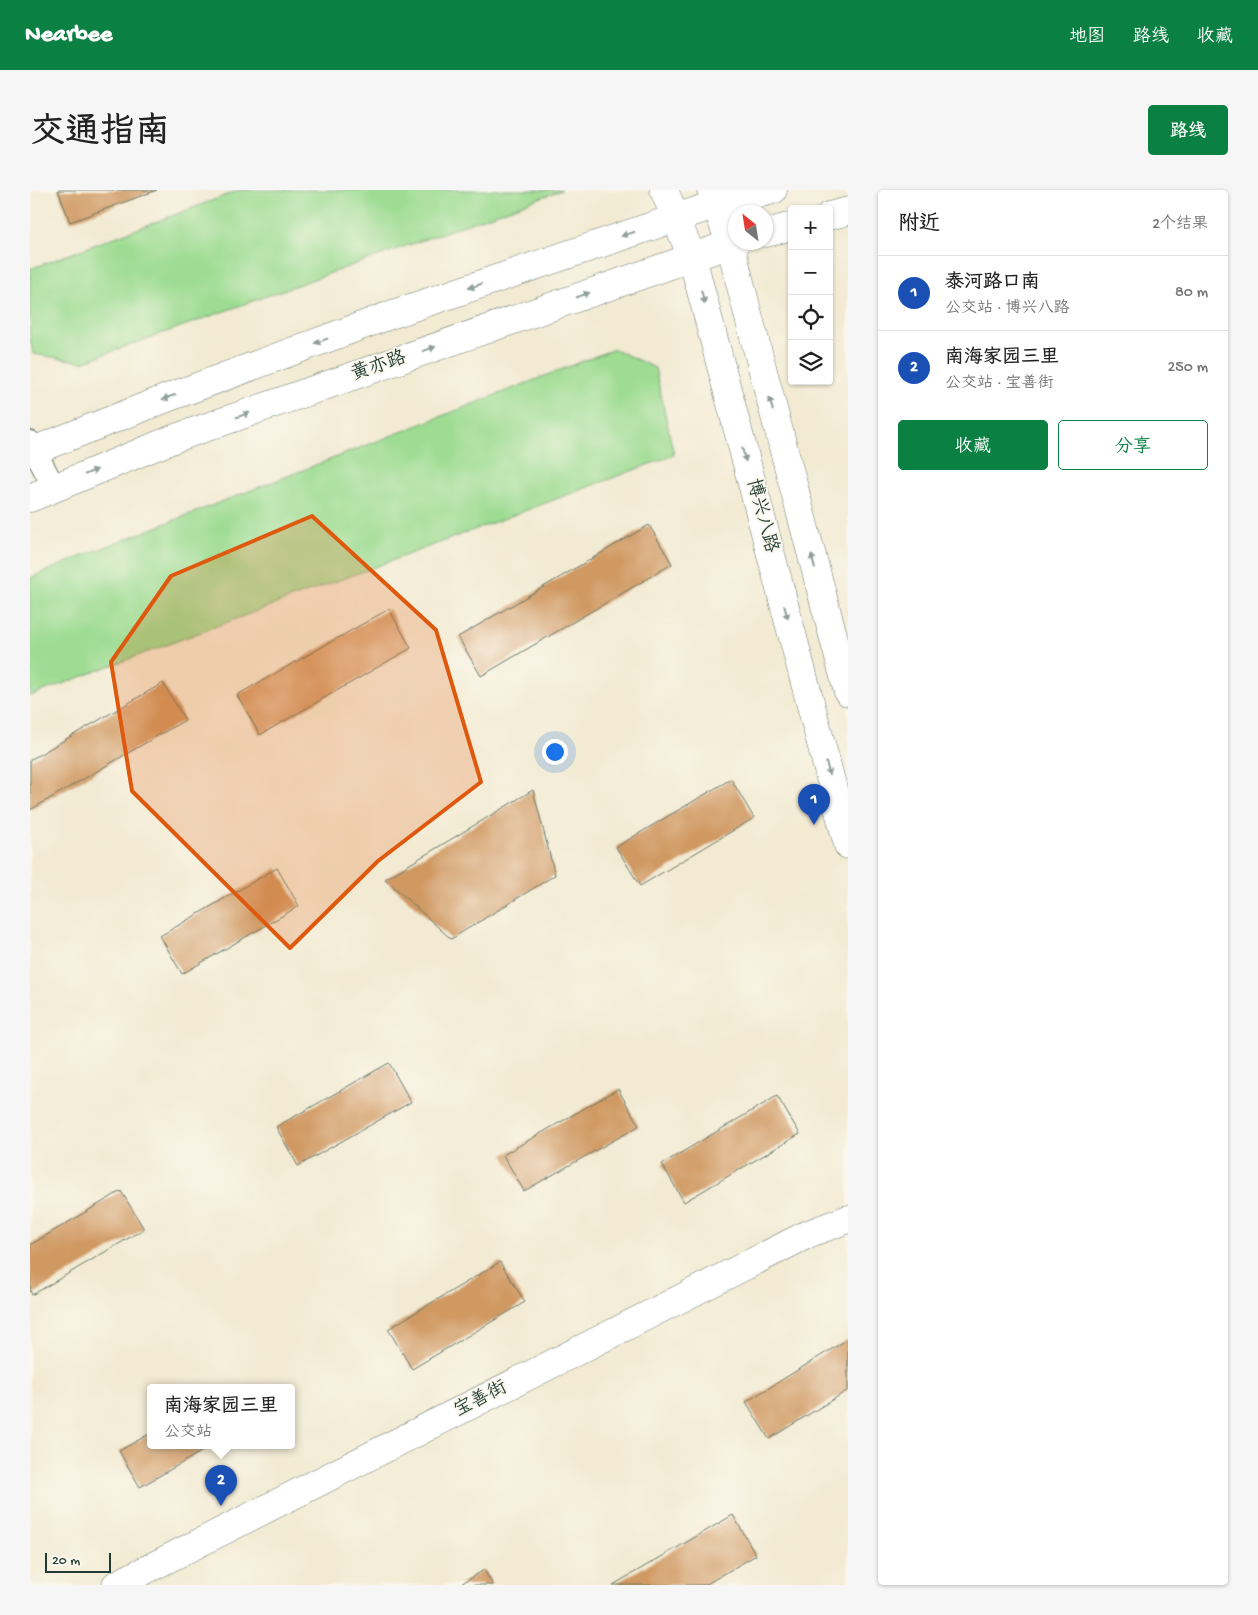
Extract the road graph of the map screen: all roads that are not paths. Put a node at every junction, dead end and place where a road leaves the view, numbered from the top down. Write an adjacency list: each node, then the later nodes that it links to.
1 (664, 190): 6 (street, 博兴八路)
2 (774, 190): 3 (street)
3 (714, 197): 6 (street); 8 (street, 博兴八路)
4 (848, 211): 5 (street)
5 (833, 215)
6 (675, 219): 12 (street, 博兴八路); 13 (street, one-way to 13)
7 (788, 227): 9 (street)
8 (728, 230)
9 (773, 231)
10 (728, 244): 12 (street, 黄亦路)
11 (735, 250): 16 (street, 博兴八路, one-way to 11)
12 (692, 257): 14 (street, 黄亦路, one-way to 12); 17 (street, 博兴八路, one-way to 17)
13 (31, 448): 14 (street)
14 (54, 487): 15 (street, 黄亦路)
15 (30, 498)
16 (848, 692)
17 (848, 845)
18 (848, 1218): 19 (street, 宝善街)
19 (116, 1585)

